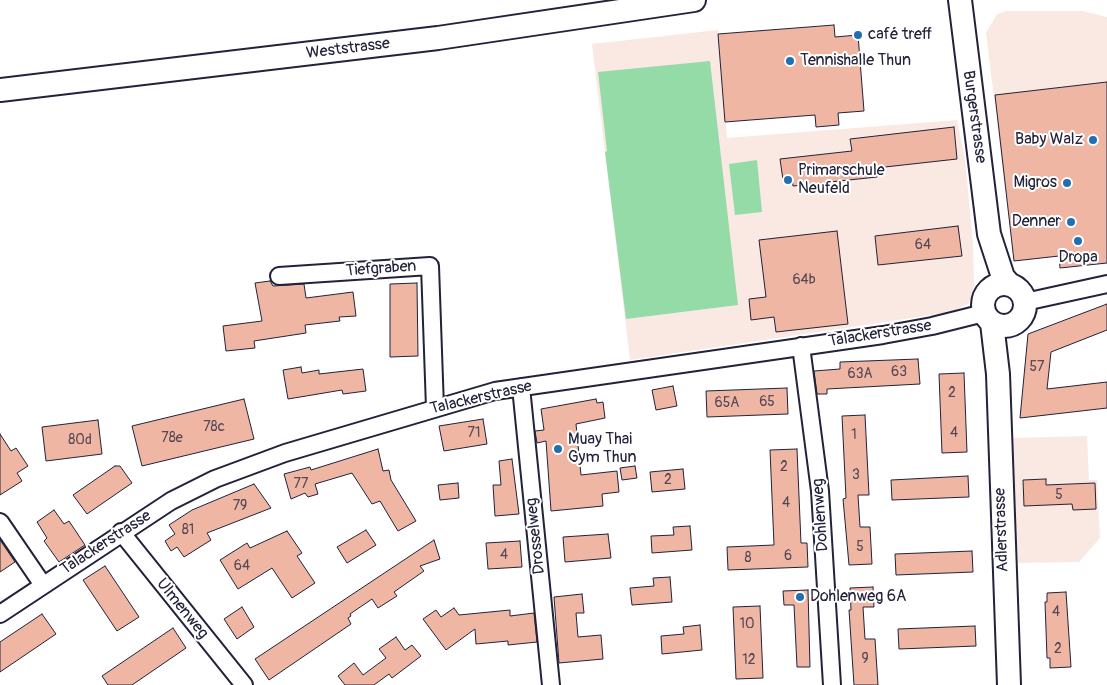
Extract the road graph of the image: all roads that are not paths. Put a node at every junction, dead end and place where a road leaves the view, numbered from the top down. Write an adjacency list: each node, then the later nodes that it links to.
1 (694, 0): 3 (street, Weststrasse)
2 (960, 0): 4 (street, Burgerstrasse)
3 (0, 90)
4 (989, 234): 7 (street, Burgerstrasse); 8 (street, Burgerstrasse)
5 (280, 276): 13 (street, Tiefgraben)
6 (1107, 284): 9 (street)
7 (1010, 285): 8 (street); 9 (street)
8 (987, 310): 9 (street); 10 (street, Talackerstrasse); 11 (street, Adlerstrasse)
9 (1021, 312): 11 (street, Adlerstrasse)
10 (801, 346): 12 (street, Talackerstrasse); 20 (street, Dohlenweg)
11 (998, 374): 21 (street, Adlerstrasse)
12 (521, 387): 13 (street, Talackerstrasse); 19 (street, Drosselweg)
13 (435, 408): 15 (street, Talackerstrasse)
14 (0, 522): 16 (street, Talackerstrasse)
15 (122, 532): 16 (street, Talackerstrasse); 18 (street, Ulmenweg)
16 (43, 585): 17 (street, Talackerstrasse)
17 (0, 614)
18 (244, 685)
19 (551, 685)
20 (832, 685)
21 (1009, 685)

